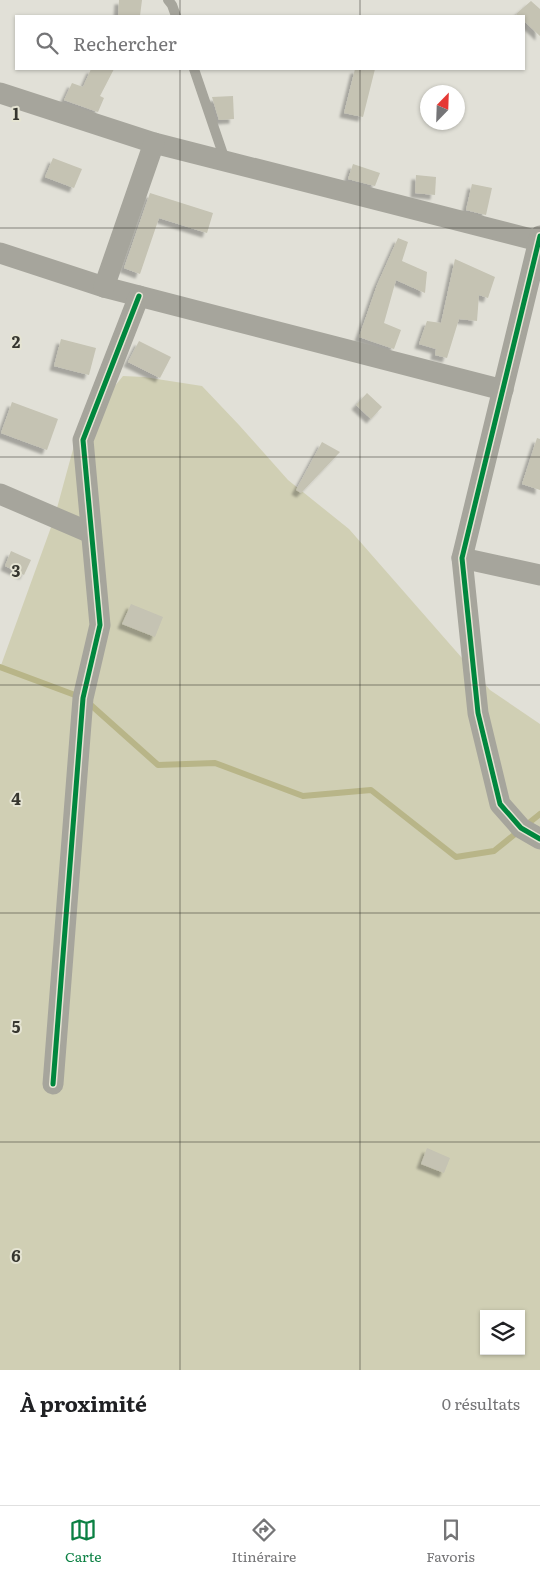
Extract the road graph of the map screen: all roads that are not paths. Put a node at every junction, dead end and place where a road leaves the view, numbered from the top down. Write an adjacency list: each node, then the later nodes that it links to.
1 (168, 0): 2 (lane)
2 (176, 15)
3 (194, 70): 6 (lane)
4 (0, 92): 5 (street)
5 (154, 143): 6 (street); 9 (street)
6 (225, 161): 7 (street)
7 (540, 240): 11 (street)
8 (0, 253): 9 (street)
9 (104, 288): 10 (street)
10 (139, 296): 11 (street); 13 (street)
11 (503, 390): 14 (street)
12 (0, 494): 13 (street)
13 (91, 533): 17 (street)
14 (462, 558): 15 (street); 16 (street)
15 (540, 574)
16 (540, 838)
17 (53, 1084)

